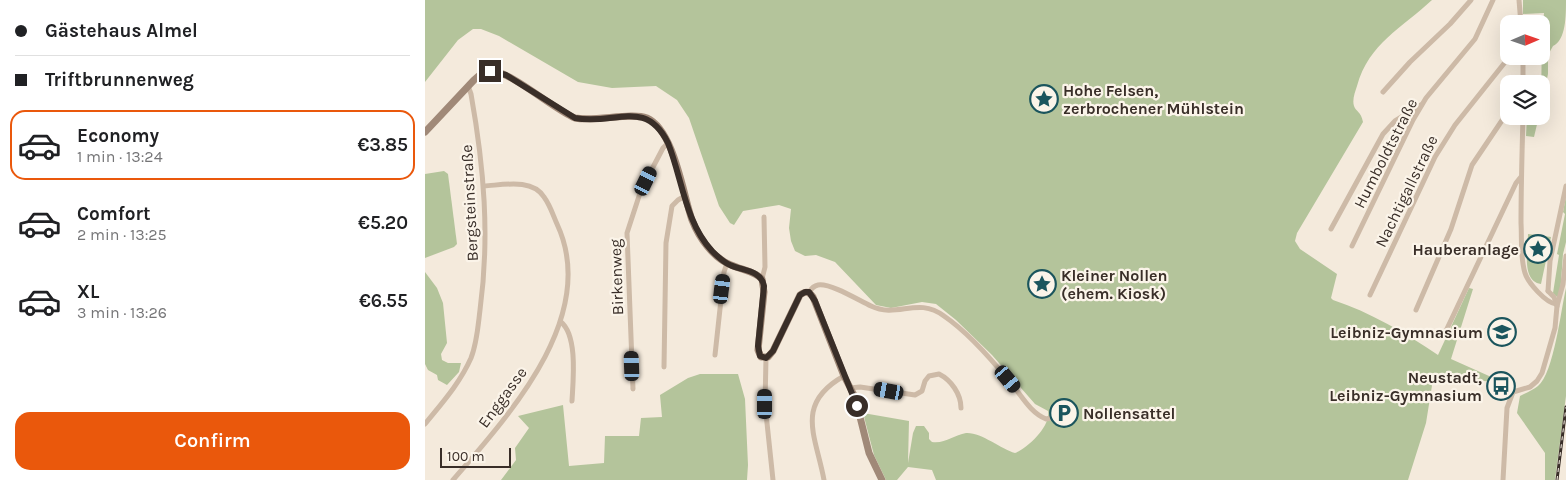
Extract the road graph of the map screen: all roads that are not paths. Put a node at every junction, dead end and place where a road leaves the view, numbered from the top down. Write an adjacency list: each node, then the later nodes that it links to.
1 (1471, 0): 7 (street)
2 (1493, 0): 8 (street, Humboldtstraße)
3 (1519, 0): 4 (street)
4 (1520, 15)
5 (1503, 65): 25 (street, Nachtigallstraße)
6 (469, 88): 11 (street); 12 (street); 14 (street, Bergsteinstraße)
7 (1383, 92)
8 (1422, 105): 18 (street); 19 (street, Humboldtstraße)
9 (1500, 123): 28 (street)
10 (1523, 125): 13 (street)
11 (425, 132)
12 (668, 143): 16 (street); 36 (street, Birkenweg)
13 (1520, 178): 26 (street); 30 (street)
14 (484, 186): 29 (street, Enggasse); 40 (street, Bergsteinstraße)
15 (1566, 186): 23 (street)
16 (685, 196): 21 (street); 33 (street)
17 (765, 217): 22 (street)
18 (1331, 229)
19 (1352, 246)
20 (1566, 256): 27 (street)
21 (727, 263): 22 (street); 31 (street)
22 (762, 279): 32 (street)
23 (1547, 291): 26 (street); 27 (street)
24 (809, 292): 32 (street); 34 (street); 39 (street)
25 (1370, 295)
26 (1543, 296): 27 (street)
27 (1557, 305): 45 (street)
28 (1416, 310)
29 (561, 322): 37 (street); 41 (street, Enggasse)
30 (1444, 335)
31 (715, 355)
32 (766, 358): 42 (street)
33 (664, 367)
34 (844, 376): 35 (street); 43 (street)
35 (850, 388): 38 (street); 44 (street)
36 (633, 389)
37 (572, 401)
38 (961, 408)
39 (1065, 414)
40 (426, 419)
41 (453, 480)
42 (773, 480)
43 (824, 480)
44 (882, 480)
45 (1503, 480)

